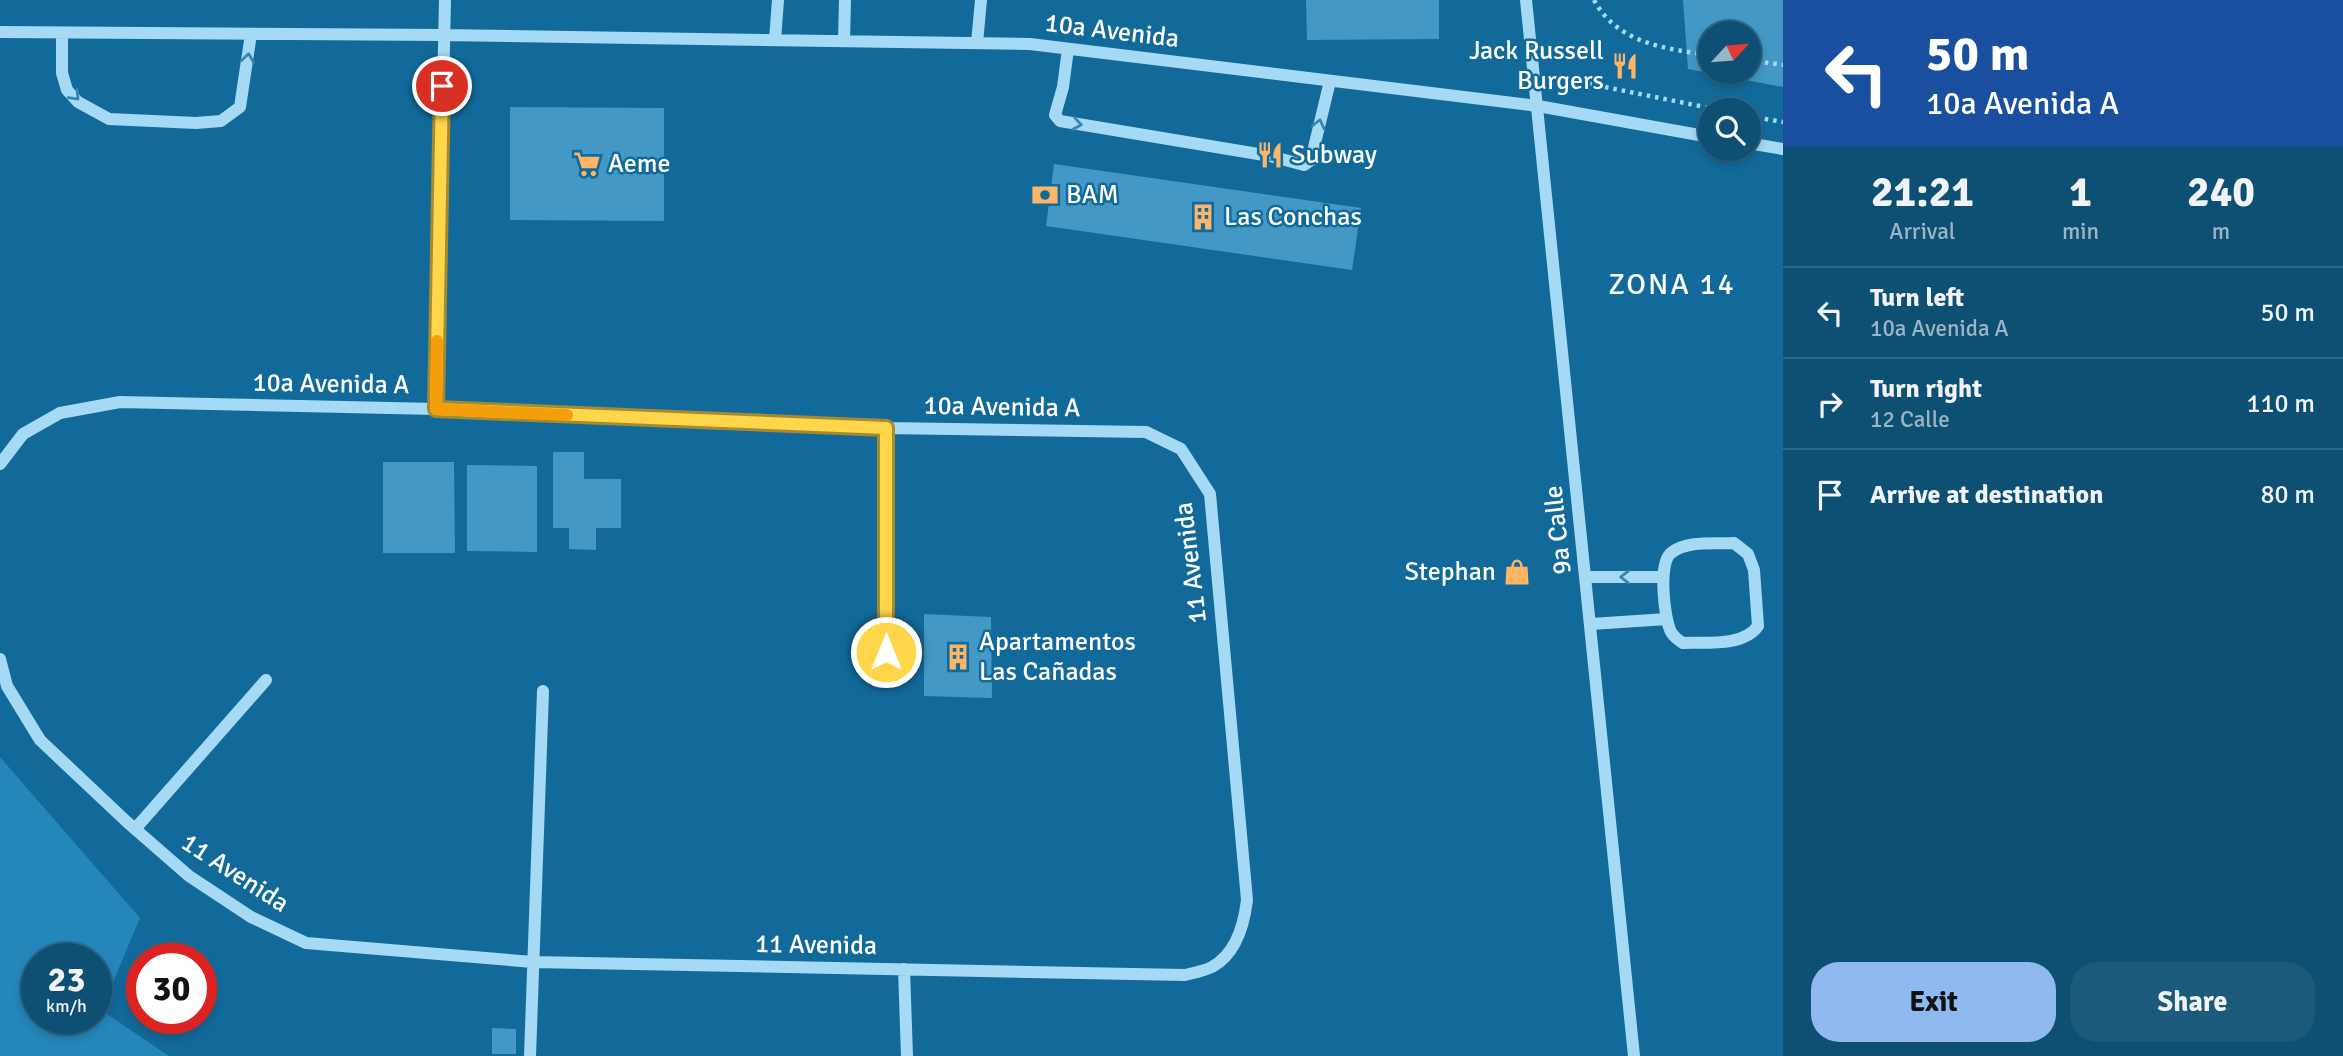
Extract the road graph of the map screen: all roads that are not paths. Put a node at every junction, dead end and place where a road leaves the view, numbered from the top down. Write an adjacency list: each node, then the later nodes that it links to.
1 (445, 0): 9 (street)
2 (778, 0): 10 (street)
3 (845, 0): 11 (street)
4 (981, 0): 12 (street)
5 (1526, 0): 15 (street, 9a Calle)
6 (0, 32): 7 (street, 10a Avenida)
7 (62, 33): 8 (street, 10a Avenida); 8 (street, one-way to 8)
8 (251, 34): 9 (street, 10a Avenida)
9 (443, 35): 10 (street, 10a Avenida); 19 (street)
10 (775, 40): 11 (street, 10a Avenida)
11 (844, 41): 12 (street, 10a Avenida)
12 (977, 43): 13 (street, 10a Avenida)
13 (1068, 49): 14 (street, 10a Avenida); 14 (street, one-way to 14)
14 (1330, 81): 15 (street, 10a Avenida)
15 (1538, 106): 16 (street, 10a Avenida); 23 (street, 9a Calle)
16 (1698, 135)
17 (1761, 146): 18 (street)
18 (1783, 149)
19 (436, 409): 20 (street, 10a Avenida A); 22 (street, 10a Avenida A)
20 (886, 428): 21 (street, 10a Avenida A); 29 (street)
21 (1181, 449): 33 (street, 11 Avenida)
22 (0, 464)
23 (1586, 577): 24 (street, one-way to 23); 26 (street, 9a Calle)
24 (1663, 578): 25 (street); 25 (street)
25 (1667, 619): 26 (street)
26 (1591, 624): 36 (street, 9a Calle)
27 (0, 659): 31 (street, 11 Avenida)
28 (266, 680): 31 (street)
29 (886, 680)
30 (543, 691): 32 (street)
31 (135, 829): 32 (street, 11 Avenida)
32 (533, 962): 33 (street, 11 Avenida); 34 (street)
33 (904, 969): 35 (street)
34 (530, 1056)
35 (907, 1056)
36 (1634, 1056)

